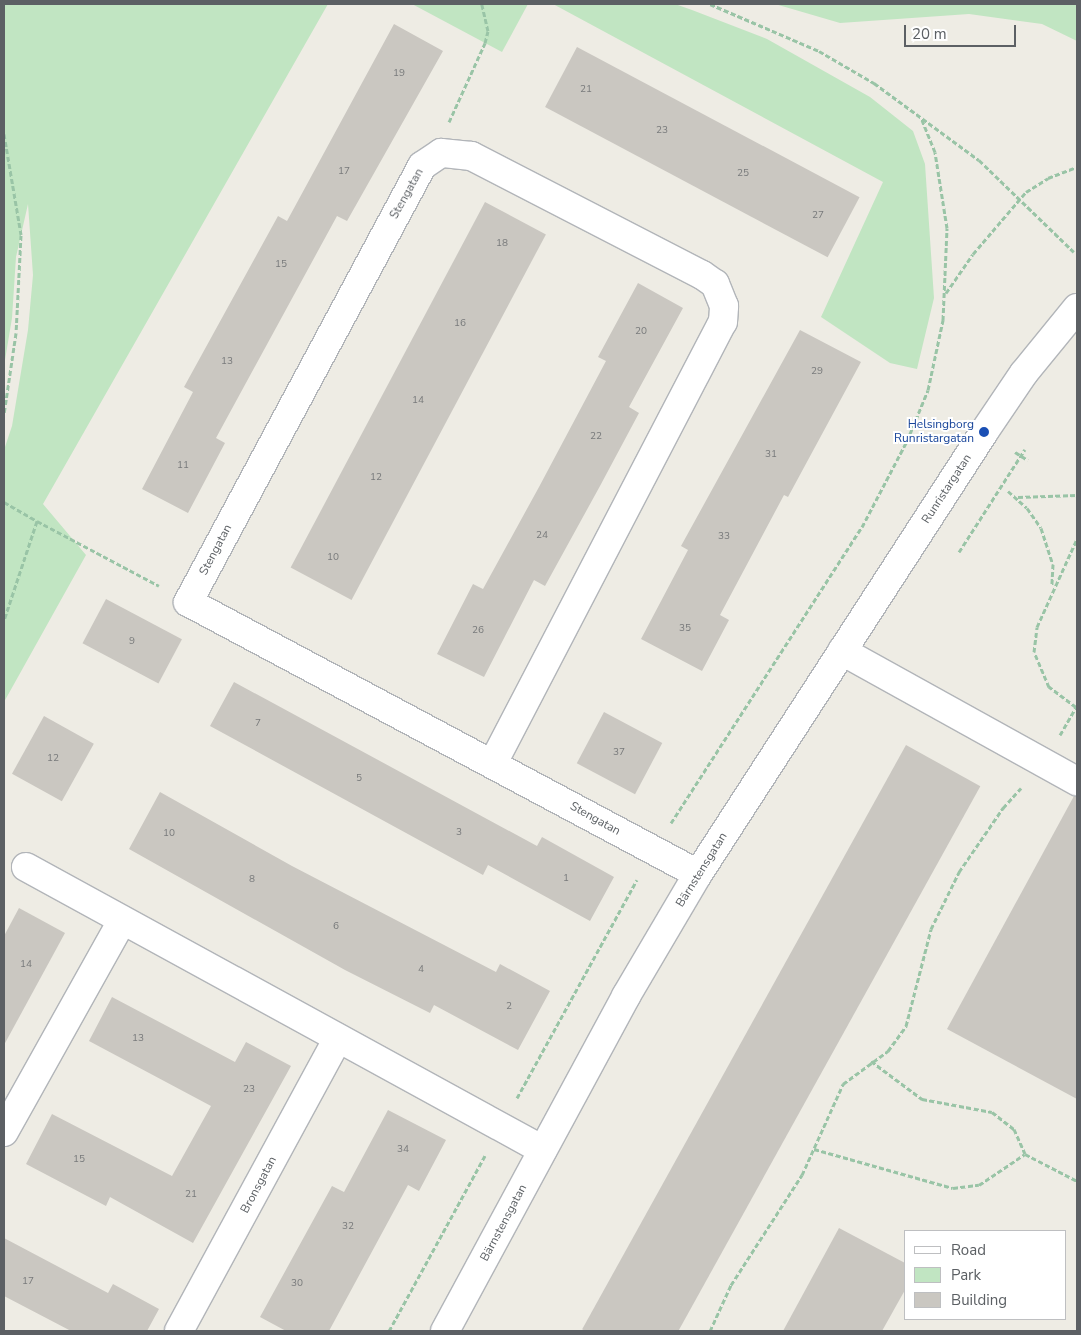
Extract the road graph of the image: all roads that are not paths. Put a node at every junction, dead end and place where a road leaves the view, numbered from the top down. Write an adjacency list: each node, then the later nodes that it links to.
1 (1077, 308): 2 (street, Runristargatan)
2 (842, 651): 4 (street); 6 (street, Bärnstensgatan)
3 (493, 763): 3 (street, Stengatan); 6 (street, Stengatan)
4 (1077, 780)
5 (26, 867): 7 (street)
6 (698, 874): 10 (street, Bärnstensgatan)
7 (122, 921): 8 (street); 9 (street)
8 (338, 1038): 10 (street); 11 (street, Bronsgatan)
9 (4, 1132)
10 (543, 1150): 12 (street, Bärnstensgatan)
11 (180, 1331)
12 (445, 1331)

